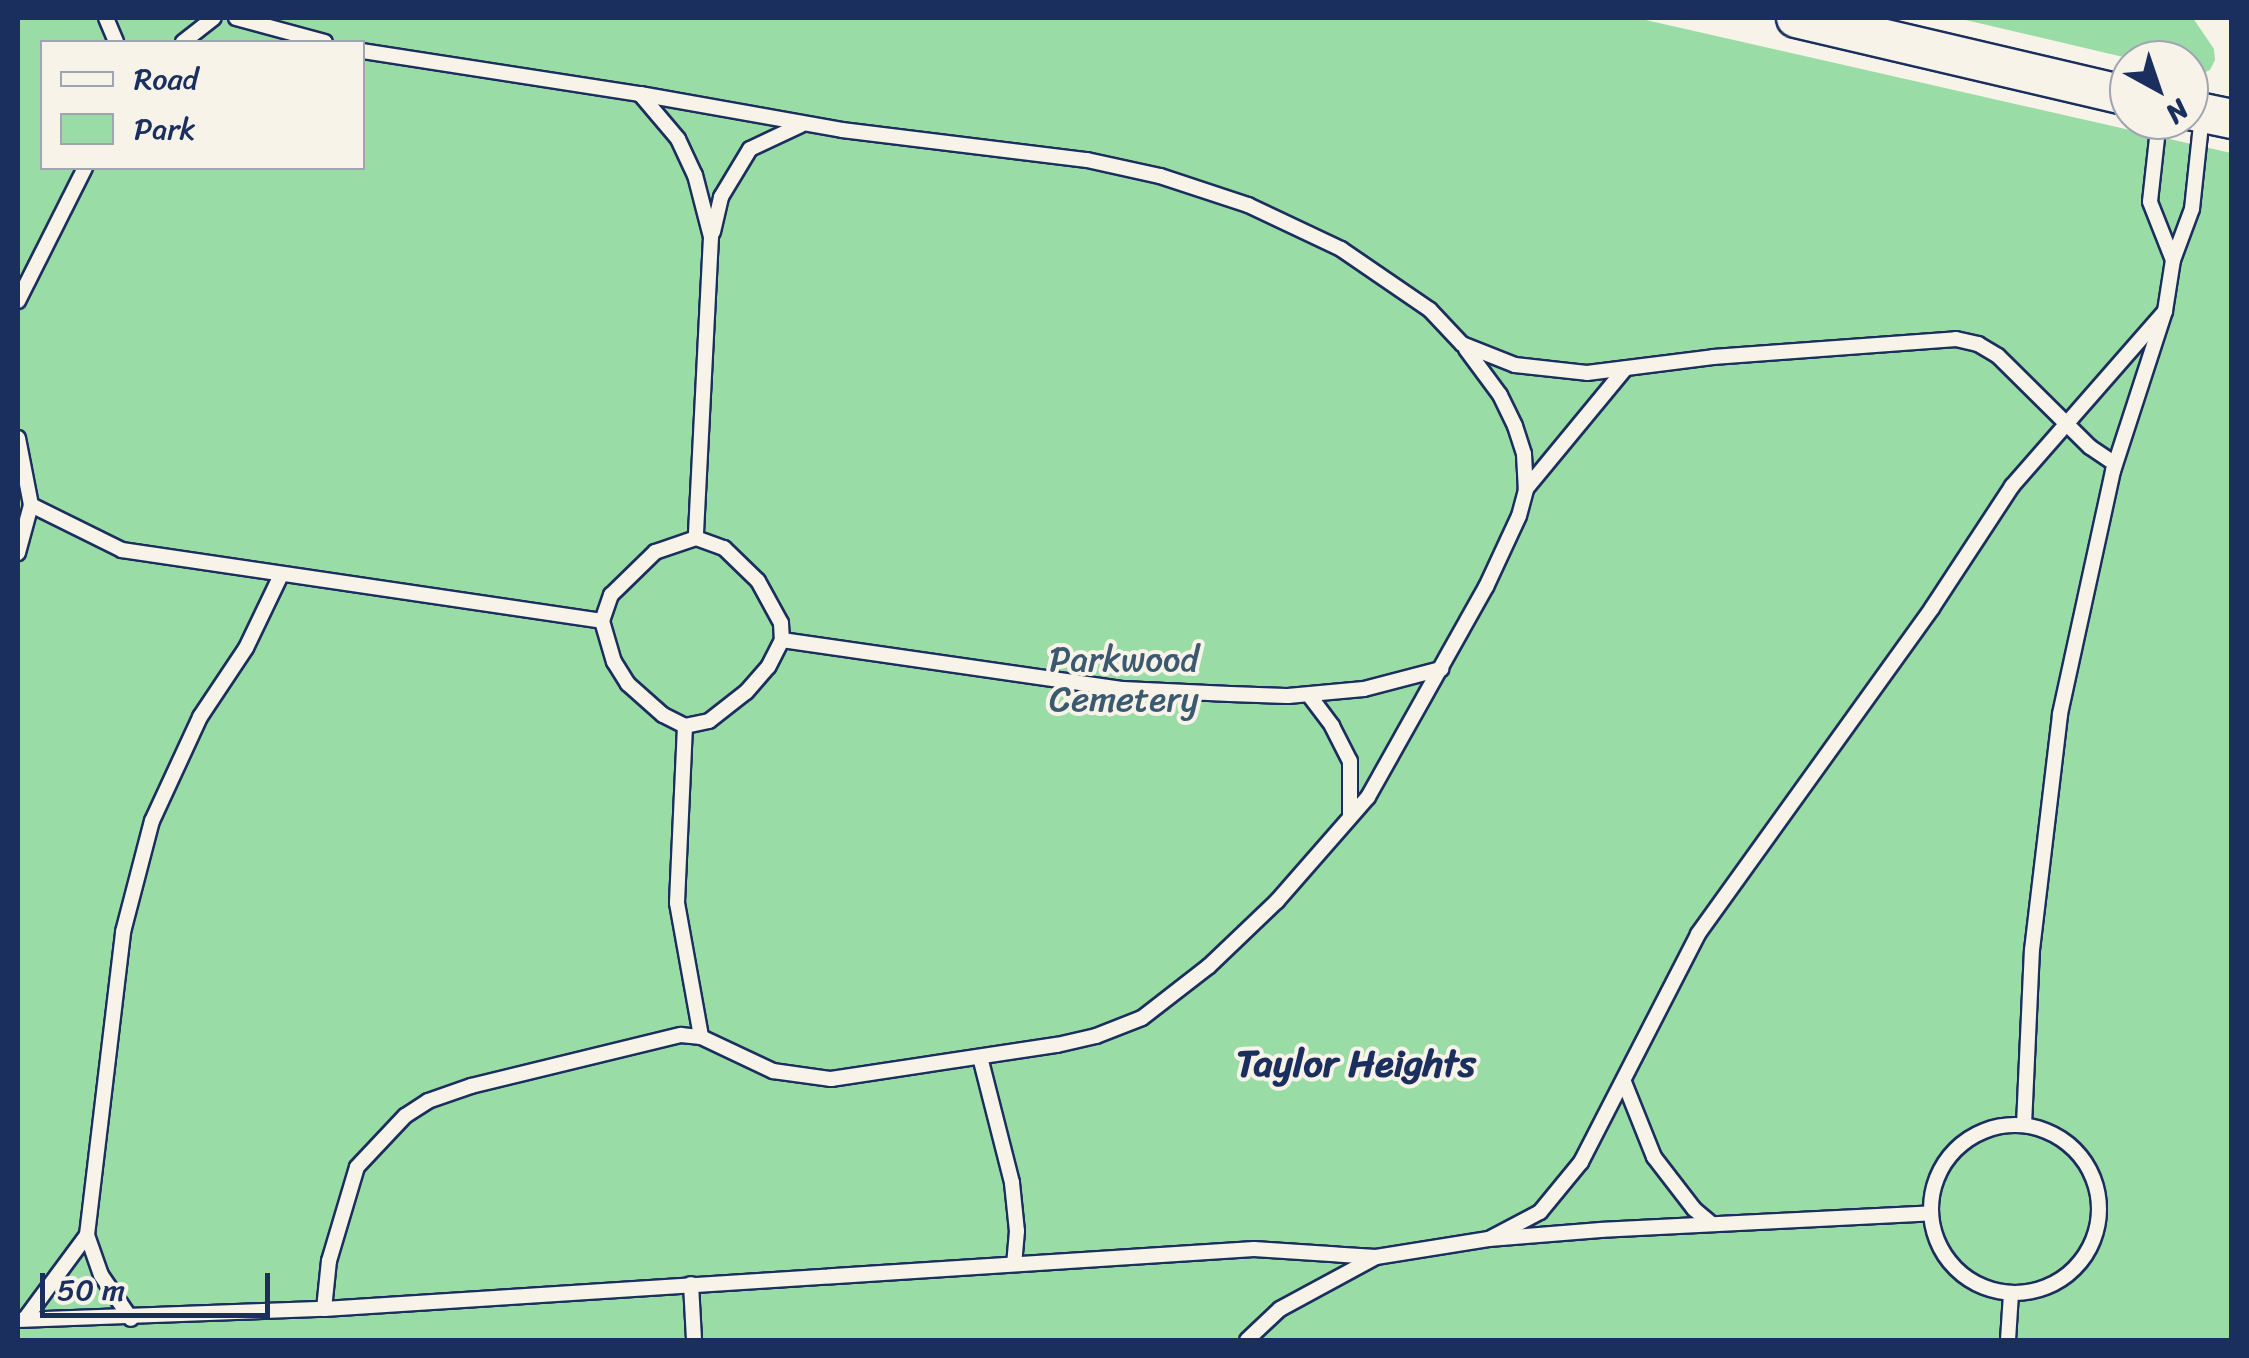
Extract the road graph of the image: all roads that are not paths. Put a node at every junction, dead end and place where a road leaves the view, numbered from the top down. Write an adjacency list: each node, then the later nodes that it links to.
1 (214, 18): 4 (lane)
2 (236, 18): 5 (lane)
3 (1796, 18): 7 (main road)
4 (186, 40)
5 (318, 40)
6 (365, 52): 8 (lane)
7 (2109, 91)
8 (640, 94): 9 (lane); 13 (lane)
9 (803, 124): 13 (lane); 17 (lane)
10 (2157, 140): 14 (lane)
11 (2204, 140): 14 (lane)
12 (84, 170): 15 (lane)
13 (711, 237): 24 (lane)
14 (2173, 260): 16 (lane)
15 (18, 301)
16 (2165, 311): 19 (lane); 21 (lane)
17 (1462, 344): 18 (lane); 22 (lane)
18 (1625, 369): 19 (lane); 22 (lane)
19 (2064, 422): 21 (lane); 35 (lane)
20 (18, 438): 23 (lane)
21 (2115, 464): 36 (lane)
22 (1526, 489): 29 (lane)
23 (31, 505): 25 (lane); 26 (lane)
24 (696, 538): 27 (lane); 28 (lane)
25 (18, 553)
26 (281, 575): 27 (lane); 39 (lane)
27 (602, 621): 31 (lane)
28 (782, 640): 30 (lane); 31 (lane)
29 (1442, 669): 30 (lane); 32 (lane)
30 (1309, 694): 32 (lane)
31 (685, 726): 33 (lane)
32 (1350, 818): 34 (lane)
33 (701, 1037): 34 (lane); 45 (lane)
34 (980, 1057): 42 (lane)
35 (1624, 1082): 38 (lane); 40 (lane)
36 (2024, 1125): 37 (lane); 44 (lane)
37 (1931, 1213): 38 (lane); 44 (lane)
38 (1712, 1224): 40 (lane)
39 (87, 1235): 46 (lane); 47 (lane)
40 (1489, 1240): 41 (lane)
41 (1376, 1257): 42 (lane); 49 (lane)
42 (1014, 1263): 43 (lane)
43 (691, 1284): 45 (lane); 48 (lane)
44 (2010, 1293): 50 (lane)
45 (324, 1309): 46 (lane)
46 (131, 1318): 47 (lane)
47 (21, 1320)
48 (694, 1340)
49 (1247, 1340)
50 (2008, 1340)

